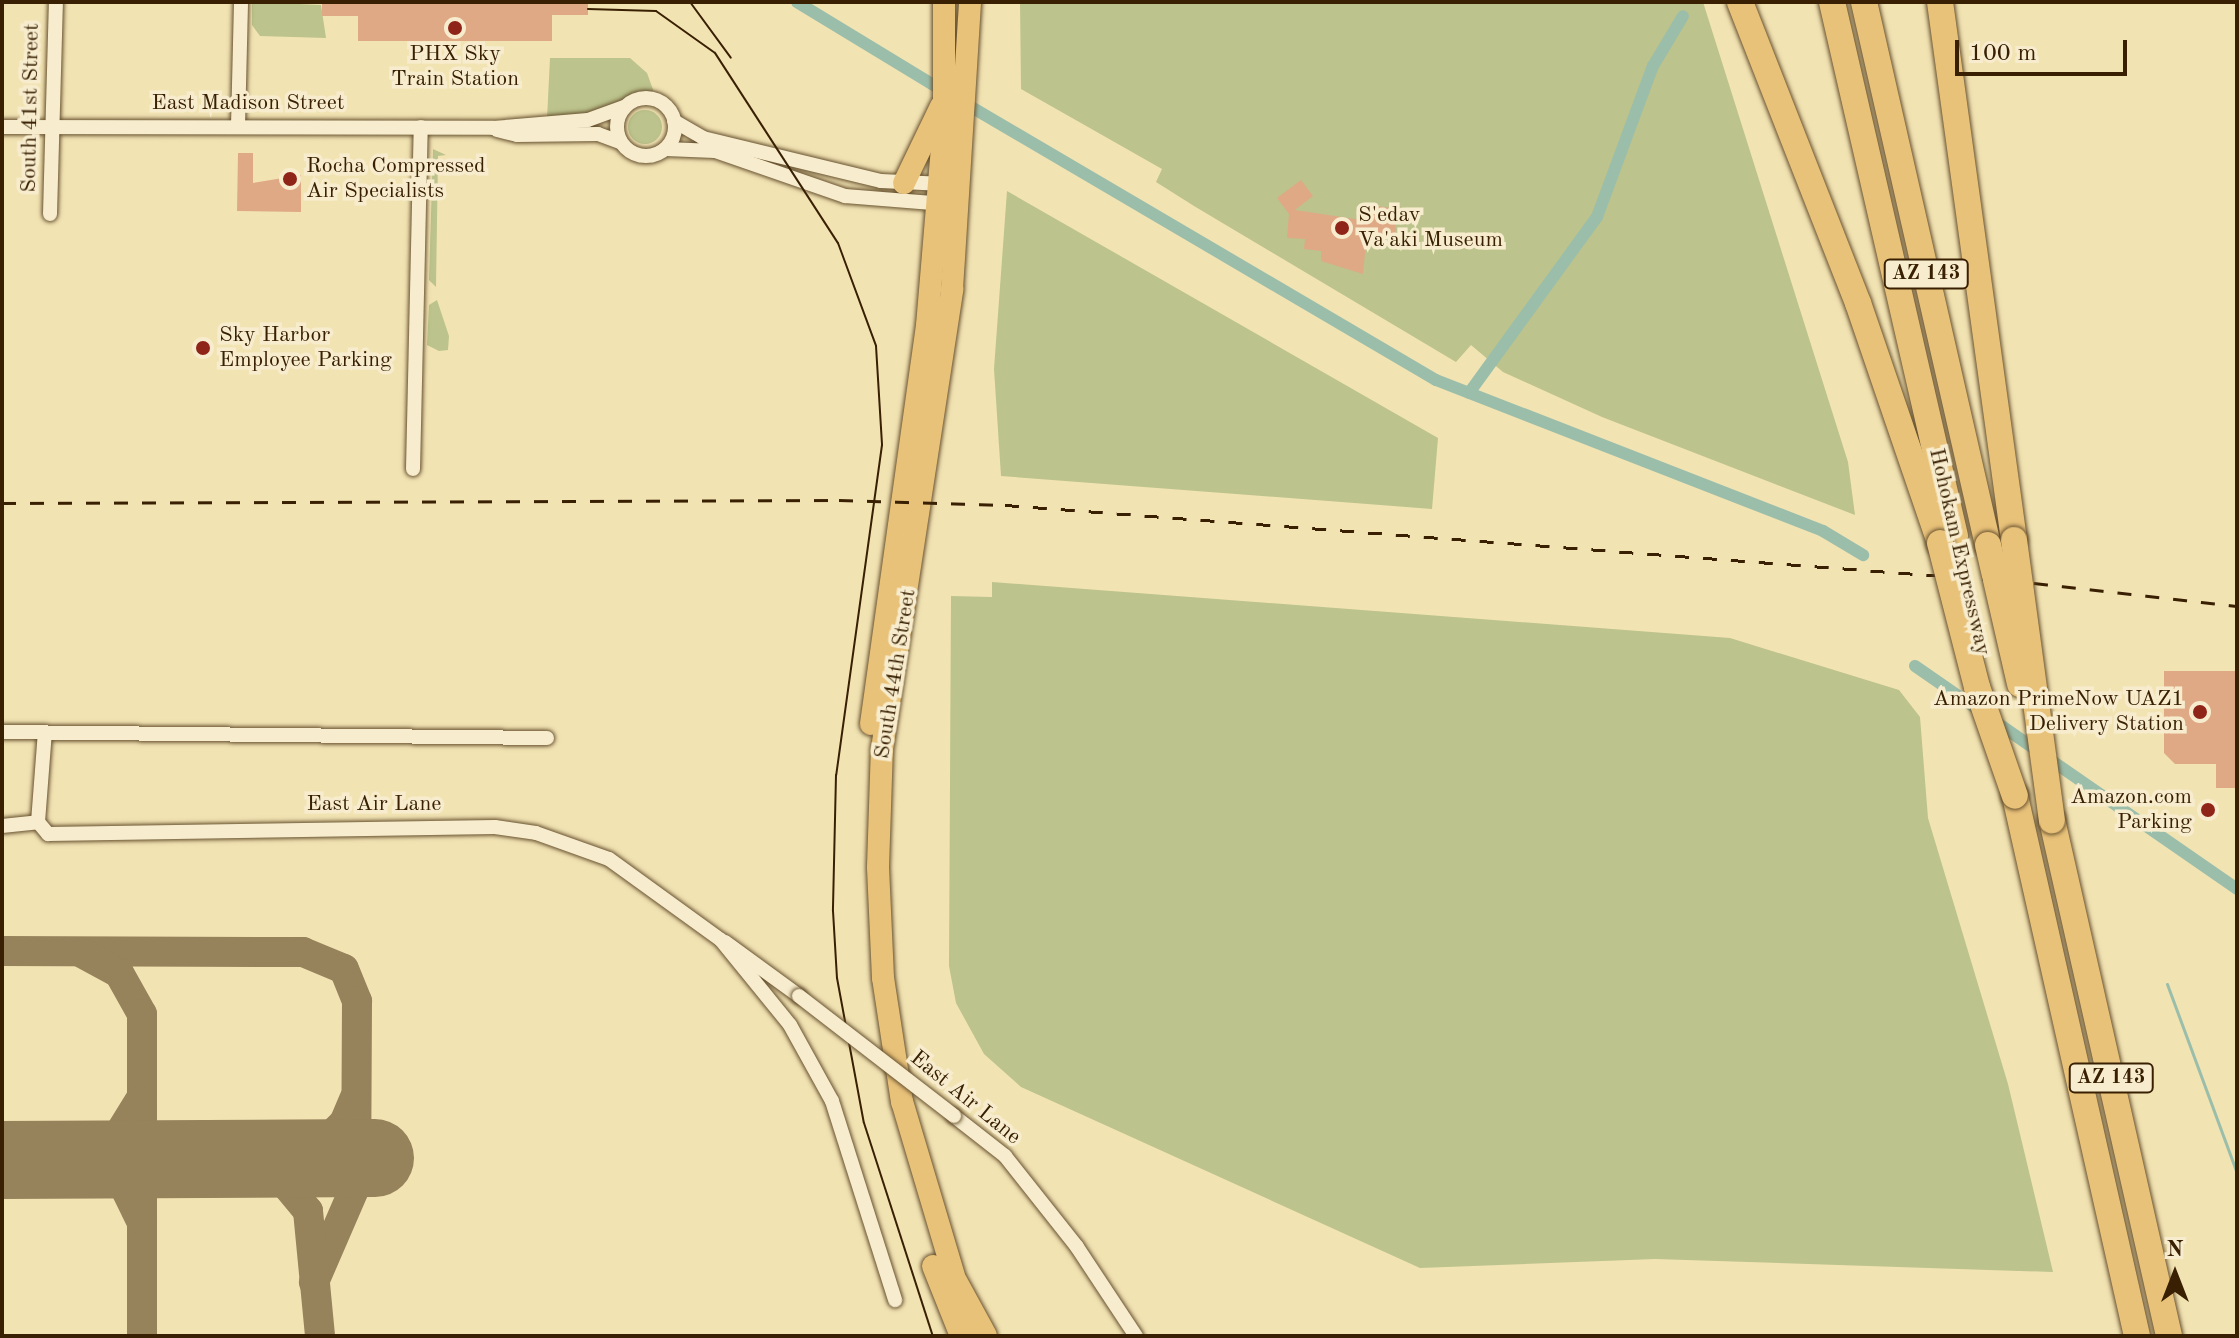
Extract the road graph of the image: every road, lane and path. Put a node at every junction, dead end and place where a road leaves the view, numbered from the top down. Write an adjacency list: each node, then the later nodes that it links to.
1 (56, 2): 14 (street, South 41st Street)
2 (241, 2): 15 (street)
3 (944, 2): 11 (main road, South 44th Street)
4 (970, 2): 22 (main road, South 44th Street)
5 (1740, 2): 25 (highway)
6 (1832, 2): 25 (highway, Hohokam Expressway / AZ 143)
7 (1864, 2): 26 (highway, Hohokam Expressway / AZ 143)
8 (1940, 2): 10 (highway)
9 (1946, 2): 10 (highway)
10 (1947, 30): 26 (highway)
11 (942, 105): 21 (main road); 22 (main road, South 44th Street)
12 (624, 107): 13 (street); 18 (street, East Madison Street); 19 (street)
13 (674, 121): 20 (street); 21 (street)
14 (51, 126): 15 (street, East Madison Street); 16 (street, East Madison Street); 23 (street, South 41st Street)
15 (238, 126): 17 (street, East Madison Street)
16 (2, 127)
17 (421, 127): 18 (street, East Madison Street); 24 (street)
18 (493, 128): 19 (street, East Madison Street)
19 (620, 142): 20 (street)
20 (666, 149): 22 (street)
21 (904, 183): 22 (street)
22 (950, 194): 34 (main road, South 44th Street)
23 (50, 214)
24 (413, 469)
25 (1948, 541): 33 (highway, Hohokam Expressway / AZ 143, bridge)
26 (2001, 543): 42 (highway, Hohokam Expressway / AZ 143, bridge)
27 (2, 732): 28 (street)
28 (45, 732): 29 (street); 30 (street)
29 (547, 738)
30 (38, 822): 31 (street, East Air Lane); 32 (street, East Air Lane)
31 (2, 826)
32 (721, 940): 35 (street, East Air Lane); 39 (street, East Air Lane, bridge)
33 (2093, 1136): 40 (highway); 41 (highway, Hohokam Expressway / AZ 143)
34 (950, 1292): 36 (main road); 37 (main road, South 44th Street); 38 (highway)
35 (895, 1300)
36 (959, 1336)
37 (977, 1336)
38 (984, 1336)
39 (1136, 1336)
40 (2123, 1336)
41 (2137, 1336)
42 (2169, 1336)

